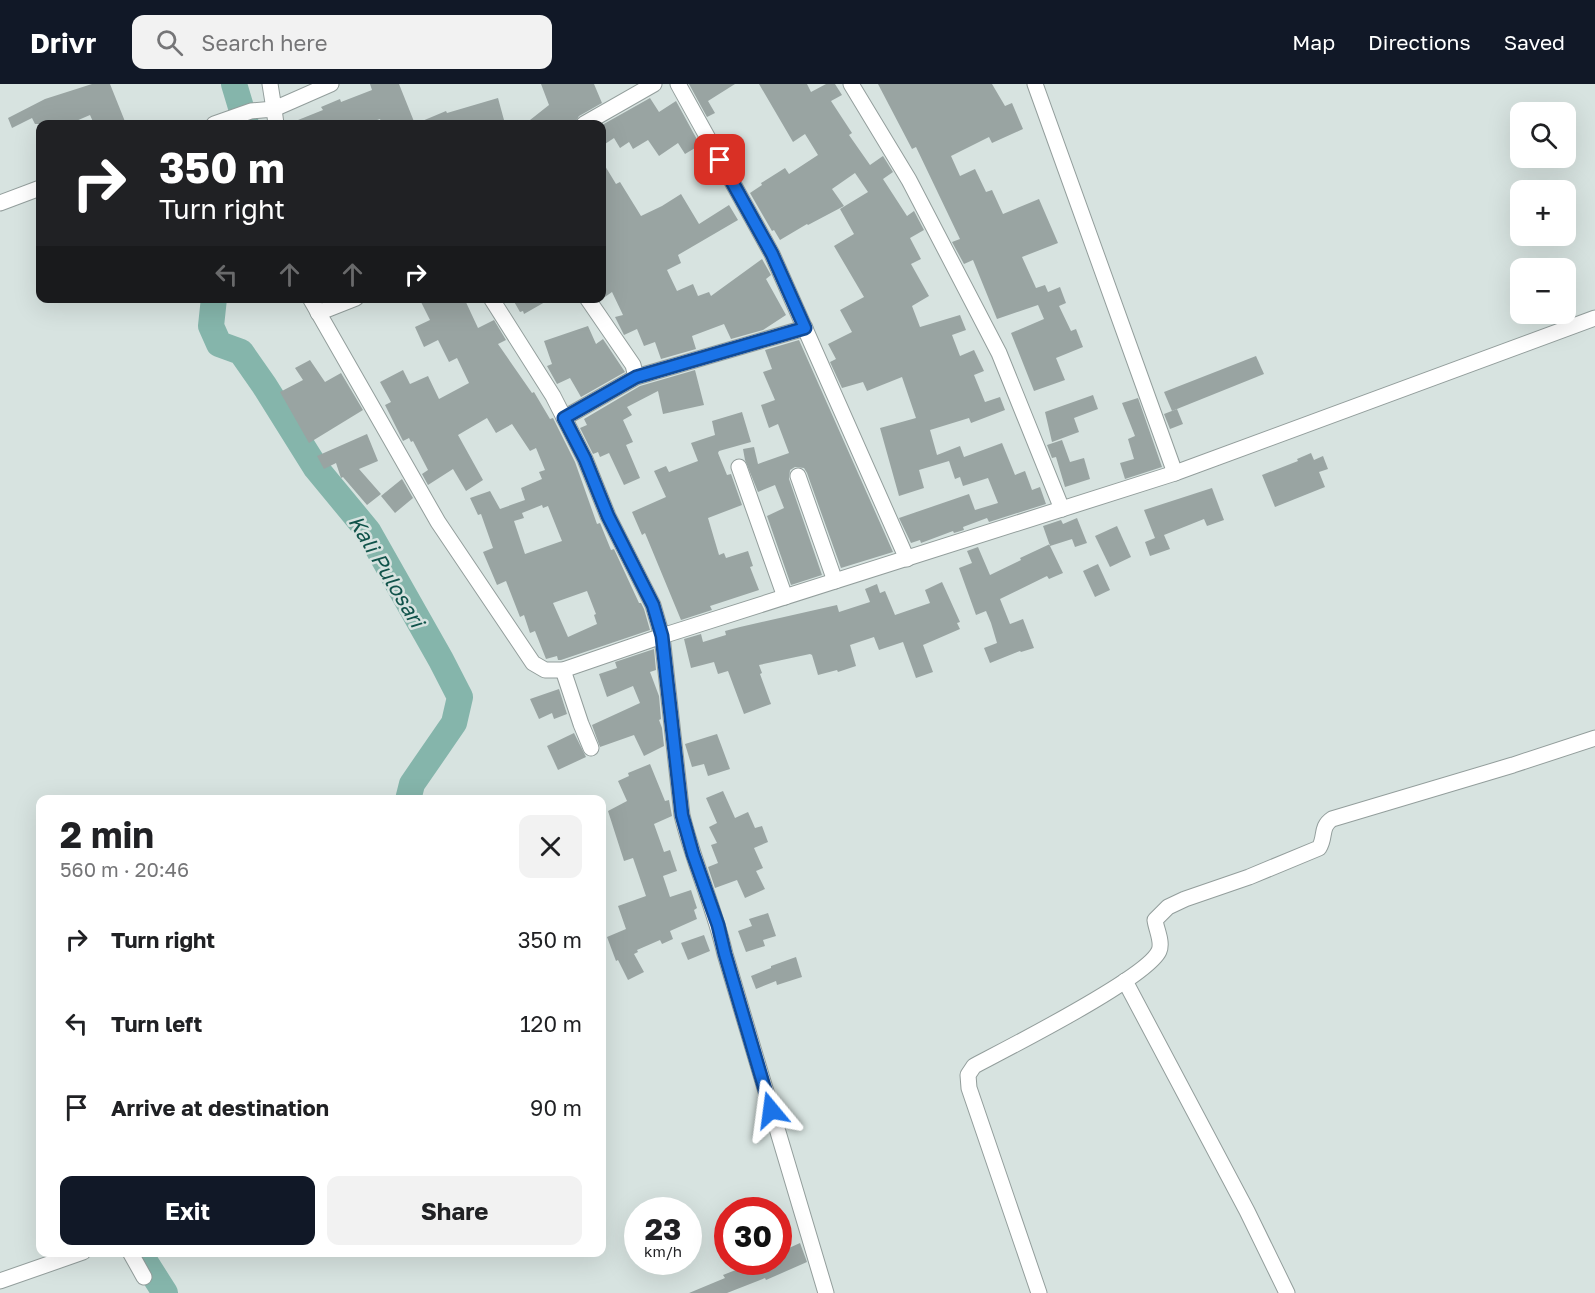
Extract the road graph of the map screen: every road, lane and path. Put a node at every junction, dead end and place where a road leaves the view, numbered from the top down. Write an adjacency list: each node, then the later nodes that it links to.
1 (270, 84): 7 (street)
2 (331, 84): 7 (street)
3 (654, 84): 9 (street)
4 (678, 84): 18 (street)
5 (851, 84): 24 (street)
6 (1035, 84): 22 (street)
7 (275, 117): 8 (street)
8 (224, 120)
9 (591, 120)
10 (36, 190): 11 (street)
11 (0, 203)
12 (313, 303): 16 (street)
13 (343, 303): 16 (street)
14 (494, 303): 20 (street)
15 (590, 303): 19 (street)
16 (318, 313): 29 (street)
17 (1595, 318): 22 (street)
18 (805, 328): 19 (street); 25 (street)
19 (636, 377): 20 (street)
20 (564, 418): 28 (street)
21 (739, 467): 27 (street)
22 (1175, 473): 24 (street)
23 (798, 476): 26 (street)
24 (1062, 509): 25 (street)
25 (907, 559): 26 (street)
26 (835, 581): 27 (street)
27 (785, 597): 28 (street)
28 (662, 636): 29 (street); 37 (street)
29 (563, 670): 31 (street)
30 (1595, 738): 32 (street)
31 (591, 748)
32 (1125, 981): 38 (street); 39 (street)
33 (69, 1257): 36 (street)
34 (133, 1257): 35 (street)
35 (144, 1277)
36 (0, 1281)
37 (826, 1293)
38 (1039, 1293)
39 (1287, 1293)

